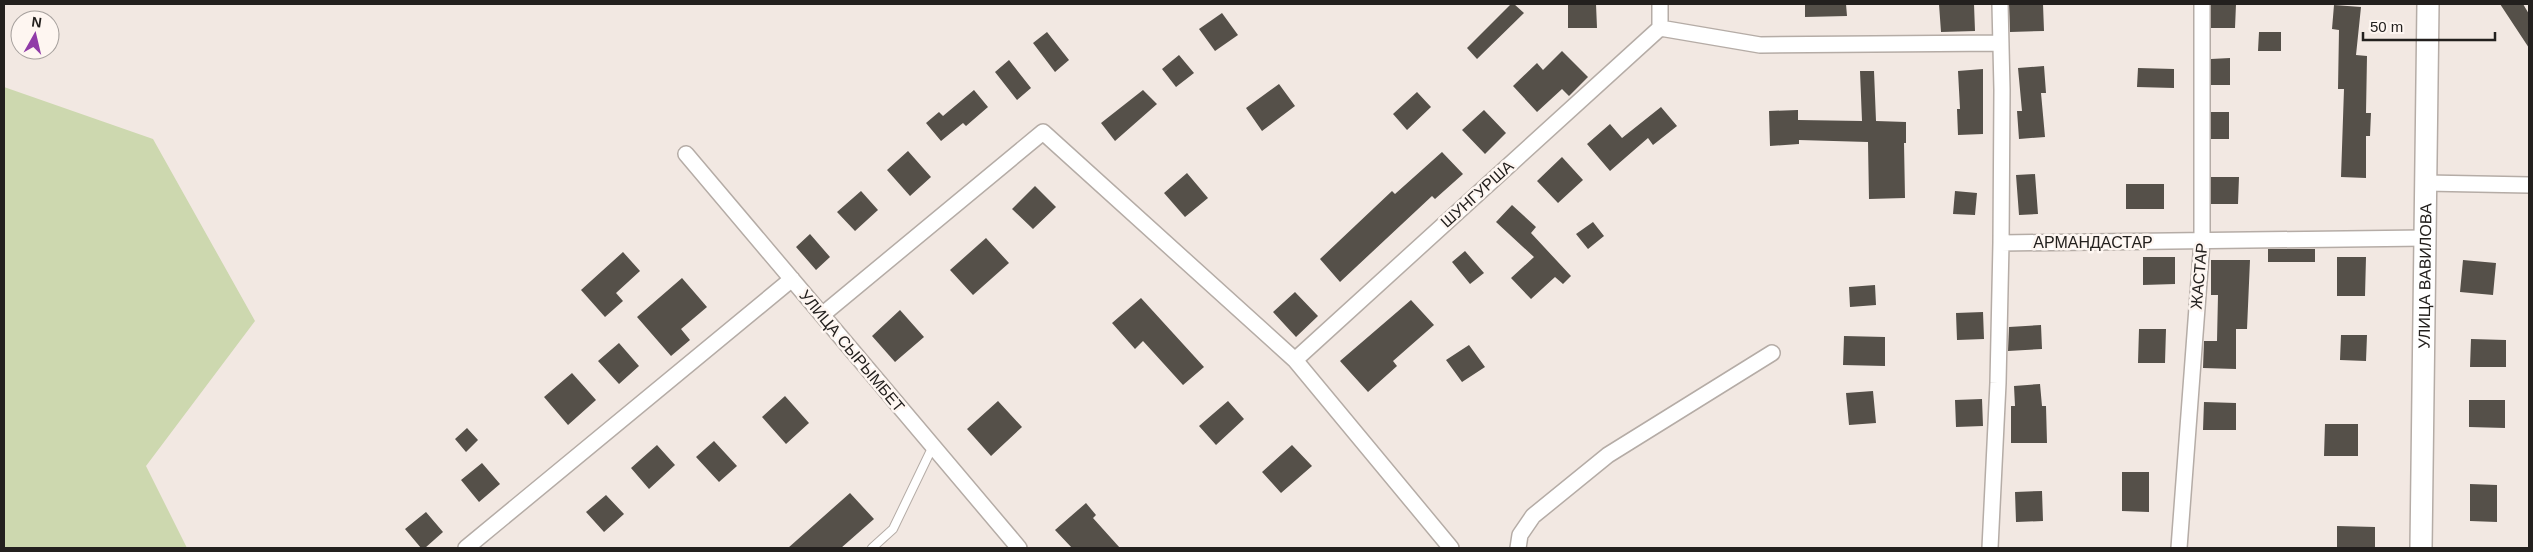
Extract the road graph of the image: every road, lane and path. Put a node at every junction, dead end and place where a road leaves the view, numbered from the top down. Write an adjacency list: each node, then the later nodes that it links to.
1 (1660, 4): 5 (street)
2 (2000, 4): 6 (street)
3 (2202, 4): 11 (street, ЖАСТАР)
4 (2428, 4): 8 (street, УЛИЦА ВАВИЛОВА)
5 (1660, 28): 6 (street); 16 (street, ШУНГУРША)
6 (2001, 43): 12 (street)
7 (686, 154): 13 (street, УЛИЦА СЫРЫМБЕТ)
8 (2426, 183): 9 (street); 10 (street, УЛИЦА ВАВИЛОВА)
9 (2529, 185)
10 (2425, 238): 11 (street, АРМАНДАСТАР); 25 (street, УЛИЦА ВАВИЛОВА)
11 (2202, 241): 12 (street, АРМАНДАСТАР); 24 (street, ЖАСТАР)
12 (2001, 243): 23 (street)
13 (792, 279): 14 (street, УЛИЦА СЫРЫМБЕТ); 18 (street)
14 (822, 315): 16 (street); 17 (street, УЛИЦА СЫРЫМБЕТ)
15 (1772, 352): 22 (street)
16 (1295, 360): 21 (street)
17 (933, 446): 19 (lane); 20 (street, УЛИЦА СЫРЫМБЕТ)
18 (466, 548)
19 (872, 548)
20 (1019, 548)
21 (1451, 548)
22 (1518, 548)
23 (1990, 548)
24 (2179, 548)
25 (2421, 548)

